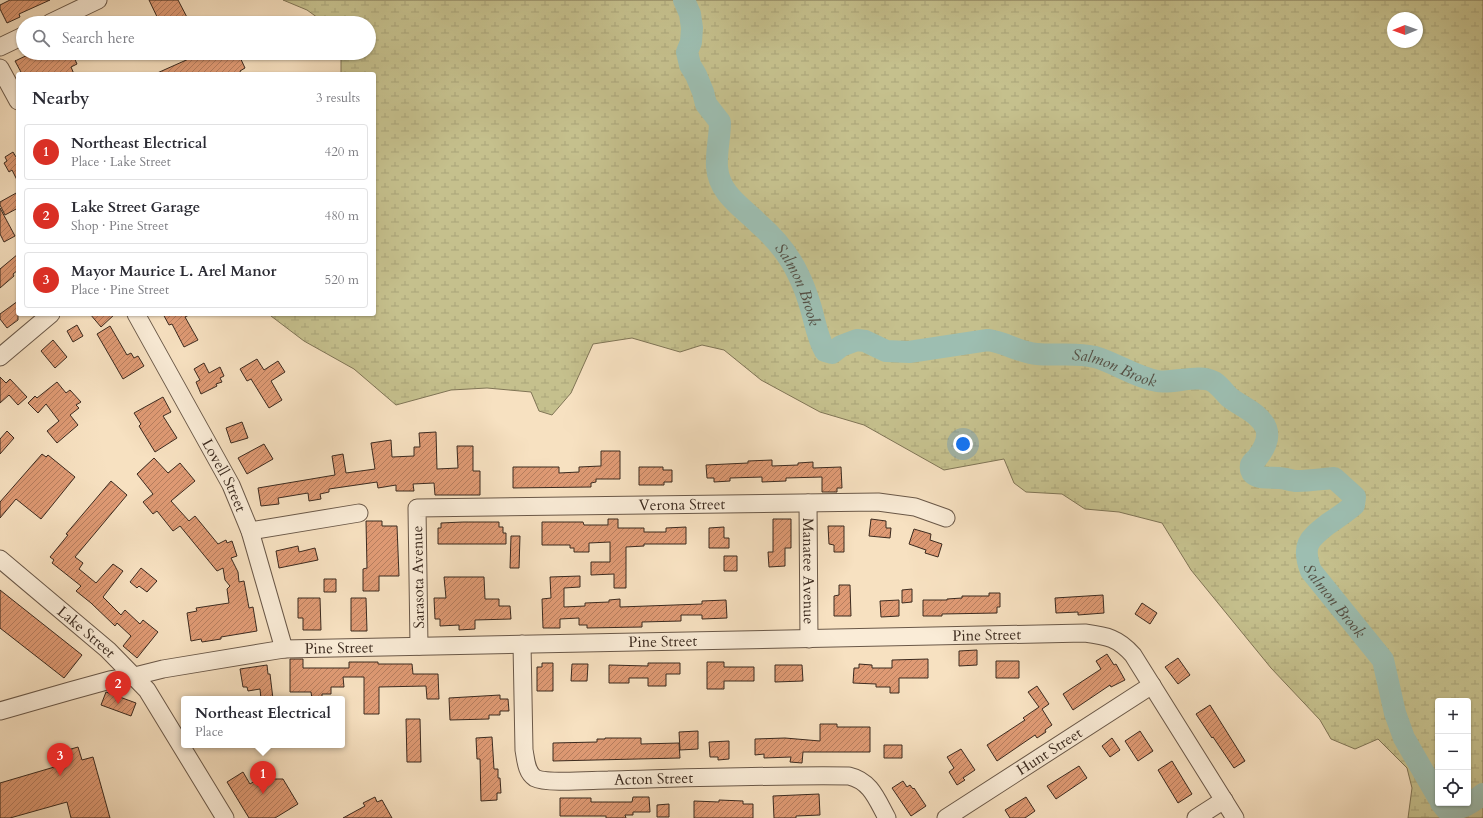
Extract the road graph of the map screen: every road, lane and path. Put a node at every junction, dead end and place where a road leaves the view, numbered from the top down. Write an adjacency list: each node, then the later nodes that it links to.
1 (98, 0): 2 (street)
2 (65, 16)
3 (16, 39): 4 (street)
4 (0, 47)
5 (0, 68): 6 (street)
6 (16, 97)
7 (48, 316): 9 (street)
8 (137, 316): 14 (street, Lovell Street)
9 (3, 350)
10 (808, 503): 11 (street, Verona Street); 13 (street, Verona Street); 16 (street, Manatee Avenue)
11 (417, 508): 18 (street, Sarasota Avenue)
12 (358, 513): 14 (street)
13 (946, 518)
14 (250, 531): 19 (street, Lovell Street)
15 (0, 559): 20 (street, Lake Street)
16 (809, 638): 17 (street, Pine Street); 21 (street, Pine Street)
17 (522, 644): 18 (street, Pine Street); 27 (street, Acton Street)
18 (419, 646): 19 (street, Pine Street)
19 (284, 649): 20 (street, Pine Street)
20 (135, 676): 22 (street, Pine Street); 23 (street, Lake Street)
21 (1152, 685): 25 (street, Pine Street); 28 (street, Hunt Street)
22 (0, 711)
23 (181, 746)
24 (182, 748): 26 (street, Lake Street)
25 (1224, 800): 29 (street); 30 (street, Pine Street)
26 (225, 818)
27 (887, 818)
28 (946, 818)
29 (1196, 818)
30 (1235, 818)

